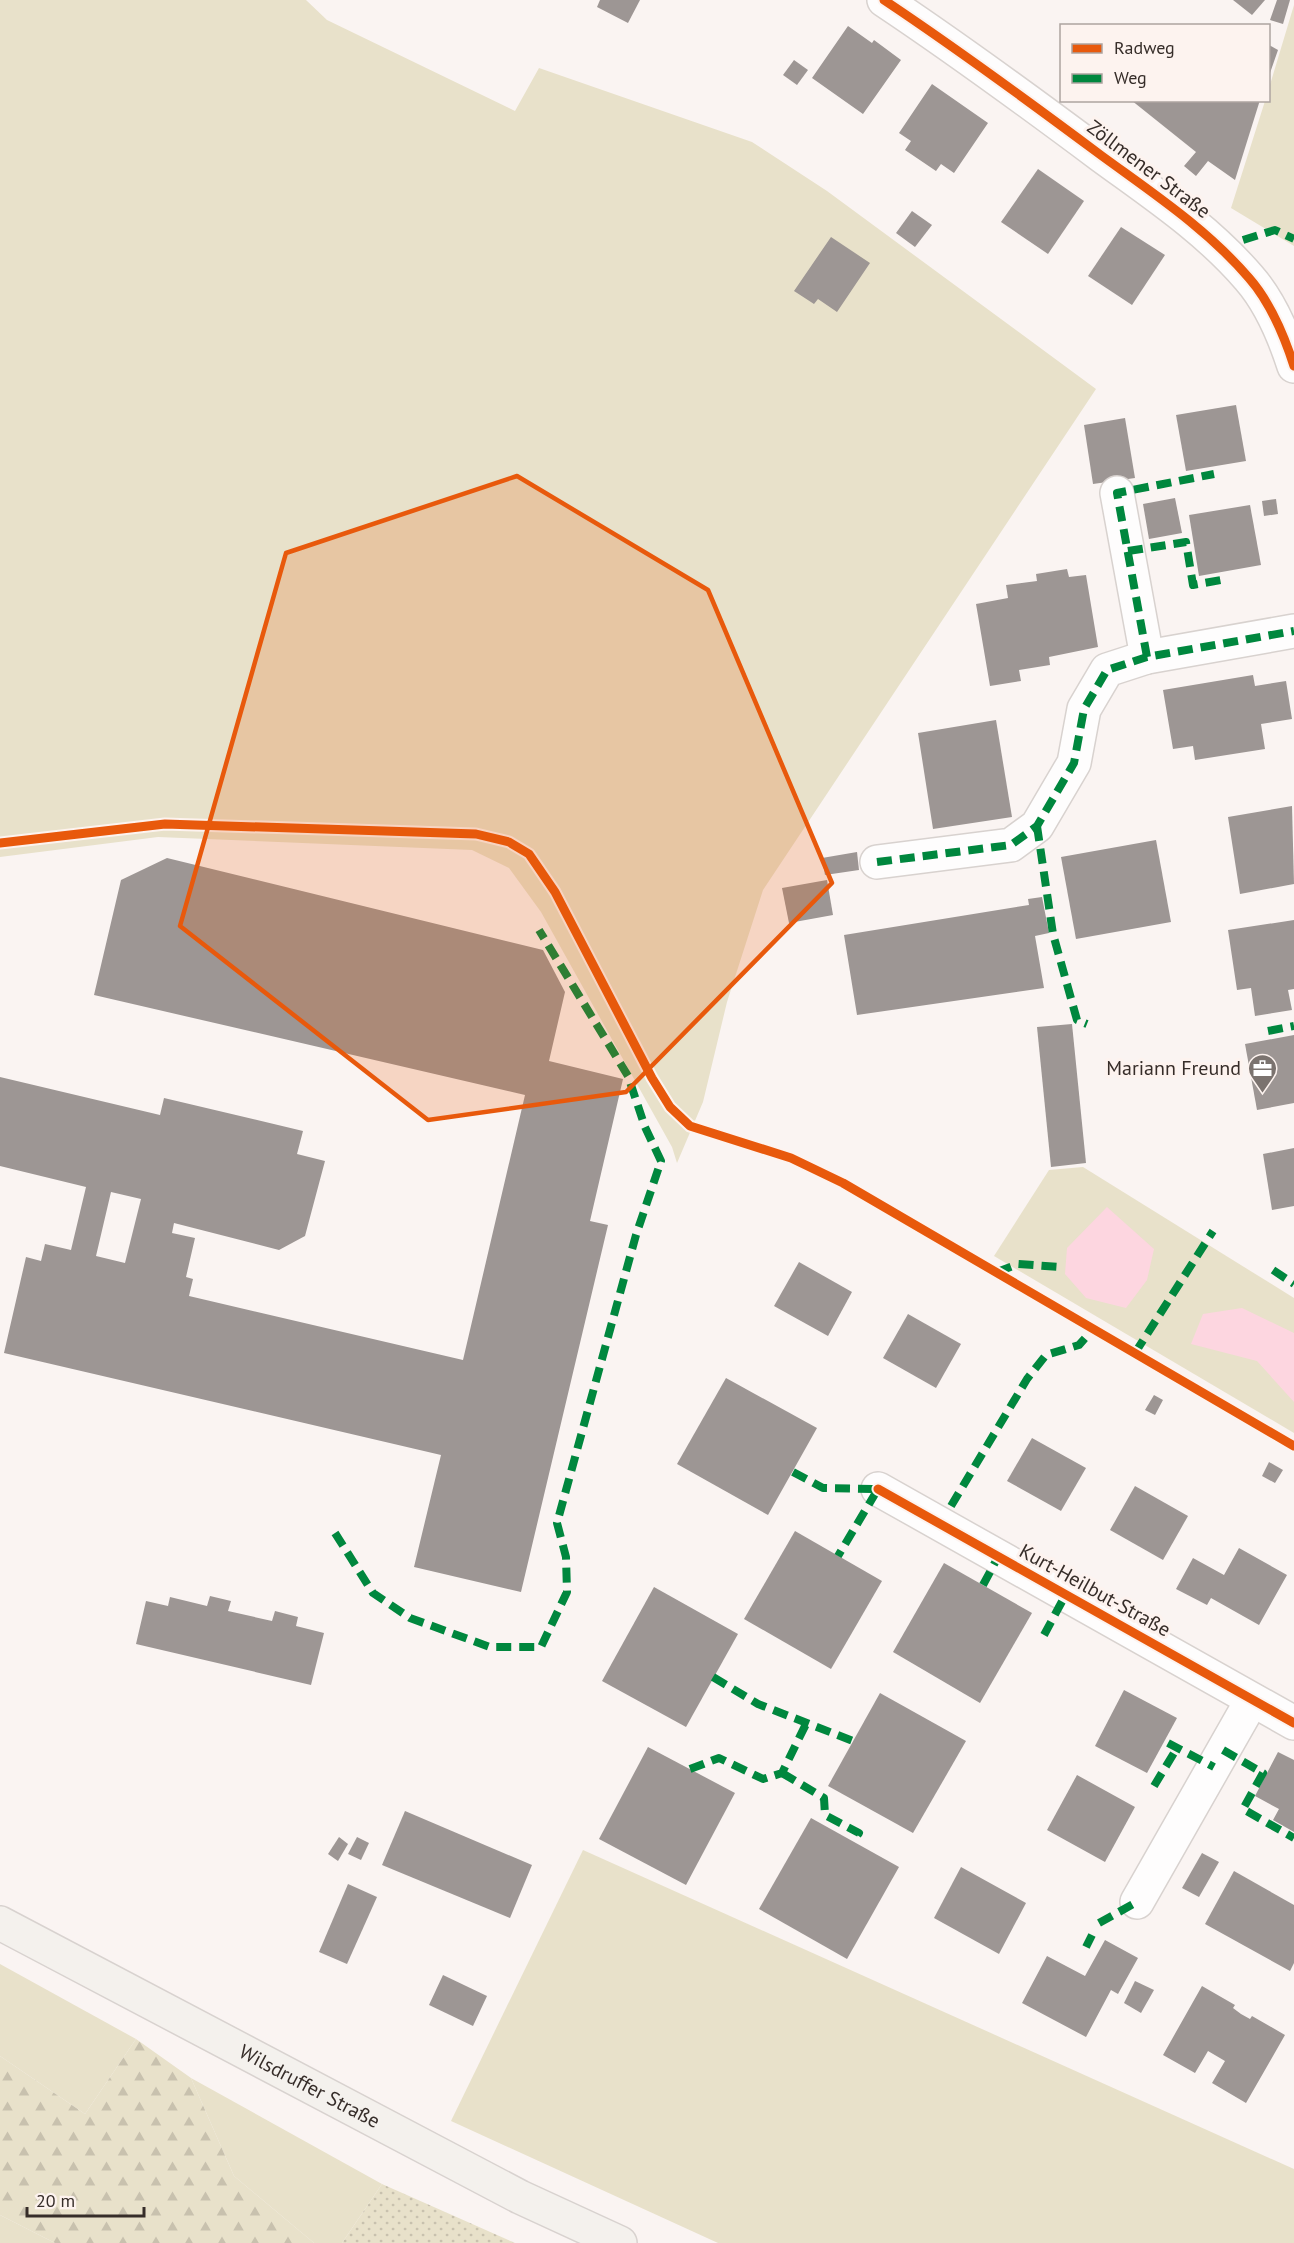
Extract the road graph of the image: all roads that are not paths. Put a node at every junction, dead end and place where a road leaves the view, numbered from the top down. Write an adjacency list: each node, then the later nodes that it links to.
1 (884, 0): 2 (street, Zöllmener Straße)
2 (1294, 366)
3 (1117, 493): 5 (street)
4 (1294, 631): 5 (street)
5 (1147, 657): 6 (street)
6 (877, 862)
7 (878, 1489): 8 (street, Kurt-Heilbut-Straße)
8 (1252, 1700): 9 (street, Kurt-Heilbut-Straße); 10 (street)
9 (1294, 1723)
10 (1137, 1902)
11 (0, 1923): 12 (main road, Wilsdruffer Straße)
12 (621, 2243)

